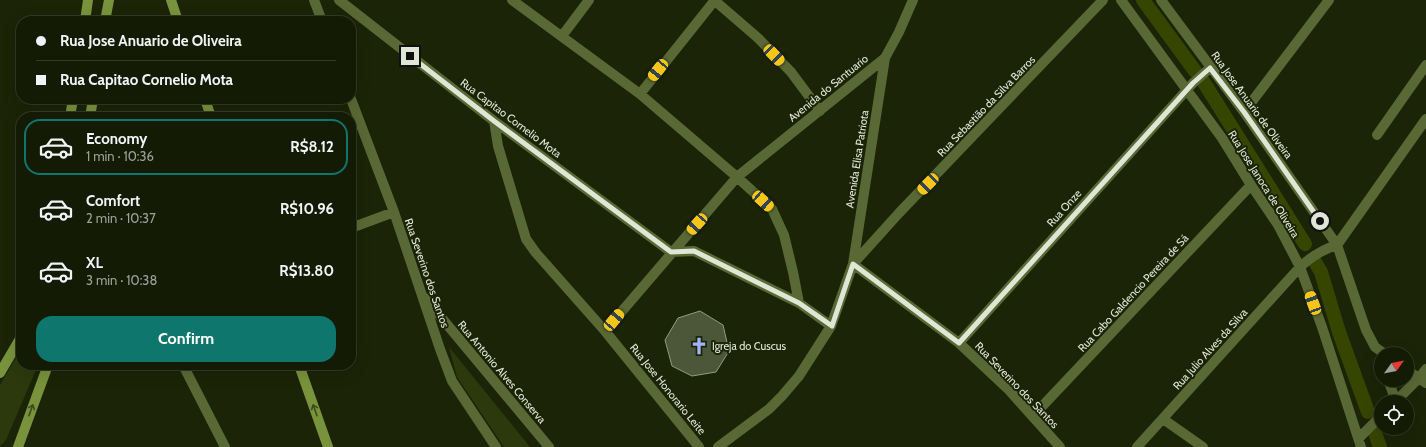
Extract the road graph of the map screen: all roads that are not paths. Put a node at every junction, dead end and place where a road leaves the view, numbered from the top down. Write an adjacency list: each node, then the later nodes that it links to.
1 (88, 0): 14 (main road)
2 (109, 0): 15 (main road)
3 (171, 0): 16 (main road)
4 (314, 0): 17 (street)
5 (339, 0): 28 (street, Rua Capitao Cornelio Mota)
6 (512, 0): 18 (street)
7 (589, 0): 18 (street)
8 (714, 0): 23 (street); 24 (street)
9 (914, 0): 19 (street, Avenida do Santuario)
10 (1103, 0): 37 (street, Rua Sebastião da Silva Barros)
11 (1121, 0): 22 (street, Rua Jose Janoca de Oliveira)
12 (1161, 0): 21 (street, Rua Jose Anuario de Oliveira)
13 (1329, 0): 26 (street)
14 (86, 16)
15 (106, 16)
16 (176, 16)
17 (320, 16)
18 (562, 36): 23 (street)
19 (885, 58): 24 (street, Avenida do Santuario); 37 (street, Avenida Elisa Patriota)
20 (1426, 65): 29 (street)
21 (1208, 70): 22 (street, Rua Onze); 26 (street, Rua Jose Anuario de Oliveira)
22 (1190, 86): 31 (street, Rua Jose Janoca de Oliveira); 42 (street, Rua Onze)
23 (640, 94): 30 (street)
24 (820, 111): 30 (street, Avenida do Santuario)
25 (356, 112): 32 (street, Rua Severino dos Santos)
26 (1244, 112): 34 (street, Rua Jose Anuario de Oliveira)
27 (1426, 120): 34 (street)
28 (494, 121): 35 (street, Rua Capitao Cornelio Mota); 41 (street, Rua Jose Honorario Leite)
29 (1377, 135)
30 (737, 177): 35 (street, Avenida do Santuario); 39 (street)
31 (1251, 185): 36 (street, Rua Jose Janoca de Oliveira); 52 (street, Rua Cabo Galdencio Pereira de Sá)
32 (394, 212): 33 (street); 38 (street, Rua Severino dos Santos)
33 (356, 226)
34 (1337, 245): 36 (street, Rua Julio Alves da Silva); 44 (street, Rua Jose Anuario de Oliveira)
35 (671, 252): 39 (street); 41 (street, Avenida do Santuario)
36 (1303, 263): 53 (street, Rua Julio Alves da Silva); 55 (street, Rua Jose Janoca de Oliveira)
37 (853, 264): 40 (street); 42 (street, Rua Severino dos Santos)
38 (422, 294): 59 (street, Rua Severino dos Santos); 60 (street, Rua Antonio Alves Conserva)
39 (799, 303): 40 (street)
40 (832, 326): 62 (street)
41 (605, 331): 61 (street, Rua Jose Honorario Leite)
42 (959, 343): 52 (street, Rua Severino dos Santos)
43 (16, 346): 49 (main road)
44 (1375, 347)
45 (1426, 369): 50 (street)
46 (46, 370): 56 (main road, one-way to 46)
47 (186, 370): 57 (street)
48 (301, 370): 58 (main road, one-way to 48)
49 (0, 373)
50 (1422, 381): 51 (street)
51 (1403, 395)
52 (1033, 416): 63 (street, Rua Severino dos Santos)
53 (1163, 419): 64 (street, Rua Julio Alves da Silva); 65 (street)
54 (1374, 423): 55 (street)
55 (1360, 443)
56 (18, 447)
57 (224, 447)
58 (328, 447)
59 (496, 447)
60 (549, 447)
61 (700, 447)
62 (718, 447)
63 (1060, 447)
64 (1137, 447)
65 (1203, 447)

